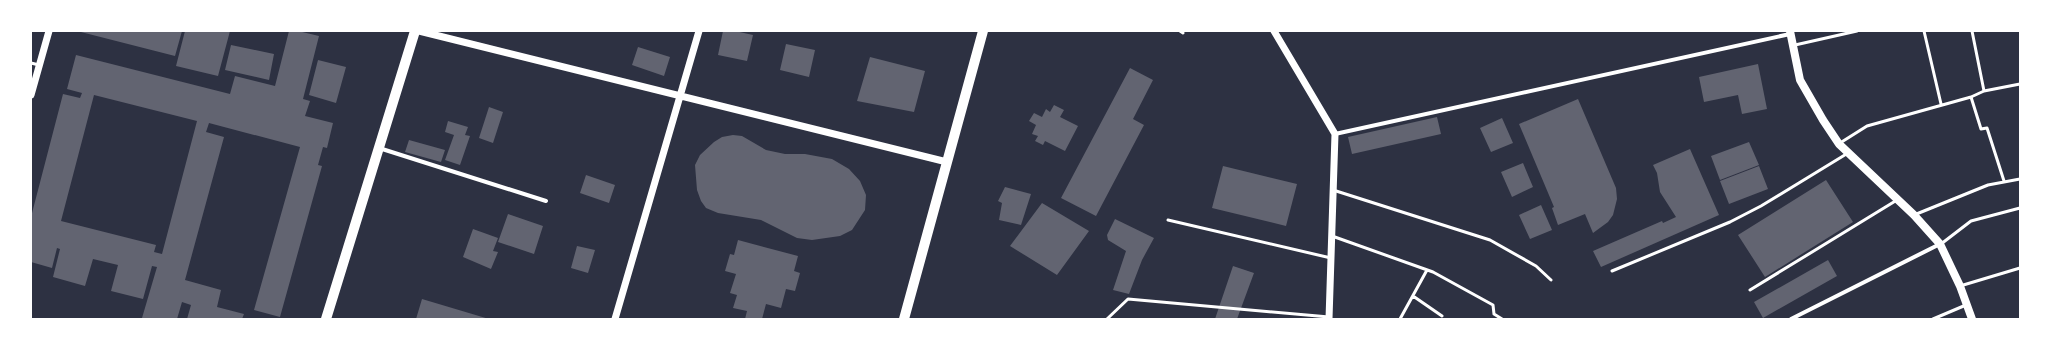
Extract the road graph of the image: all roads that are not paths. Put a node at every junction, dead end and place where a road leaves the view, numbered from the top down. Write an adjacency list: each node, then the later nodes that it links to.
1 (49, 31): 13 (street)
2 (415, 31): 22 (main road)
3 (420, 31): 17 (street)
4 (700, 31): 17 (street)
5 (983, 31): 24 (main road)
6 (1274, 31): 20 (street)
7 (1857, 31): 11 (lane)
8 (1924, 31): 19 (lane)
9 (1972, 31): 16 (lane)
10 (1790, 32): 11 (main road); 20 (street)
11 (1793, 45): 21 (main road)
12 (31, 63): 13 (lane)
13 (40, 65): 15 (street)
14 (2020, 84): 16 (lane)
15 (32, 91)
16 (1984, 91): 18 (lane)
17 (680, 96): 24 (street); 47 (street)
18 (1971, 97): 19 (lane); 26 (lane)
19 (1941, 104): 21 (lane)
20 (1335, 134): 27 (street)
21 (1839, 144): 23 (main road)
22 (379, 148): 29 (street); 46 (main road)
23 (1848, 153): 28 (main road); 38 (lane)
24 (947, 162): 48 (main road)
25 (2020, 179): 26 (lane)
26 (2004, 181): 31 (lane)
27 (1333, 190): 33 (street); 39 (lane)
28 (1897, 200): 31 (main road); 41 (lane)
29 (546, 201)
30 (2020, 208): 34 (lane)
31 (1914, 216): 34 (main road)
32 (1168, 220): 35 (lane)
33 (1332, 236): 35 (street); 37 (lane)
34 (1940, 244): 40 (main road); 52 (street)
35 (1331, 258): 45 (street)
36 (2020, 268): 40 (lane)
37 (1427, 270): 42 (lane); 51 (lane)
38 (1612, 271)
39 (1551, 280)
40 (1960, 286): 43 (main road)
41 (1750, 290)
42 (1413, 296): 44 (lane); 50 (lane)
43 (1967, 305): 53 (lane); 54 (main road)
44 (1442, 316)
45 (1329, 318): 49 (lane)
46 (326, 319)
47 (615, 319)
48 (904, 319)
49 (1107, 319)
50 (1400, 319)
51 (1502, 319)
52 (1790, 319)
53 (1933, 319)
54 (1972, 319)

